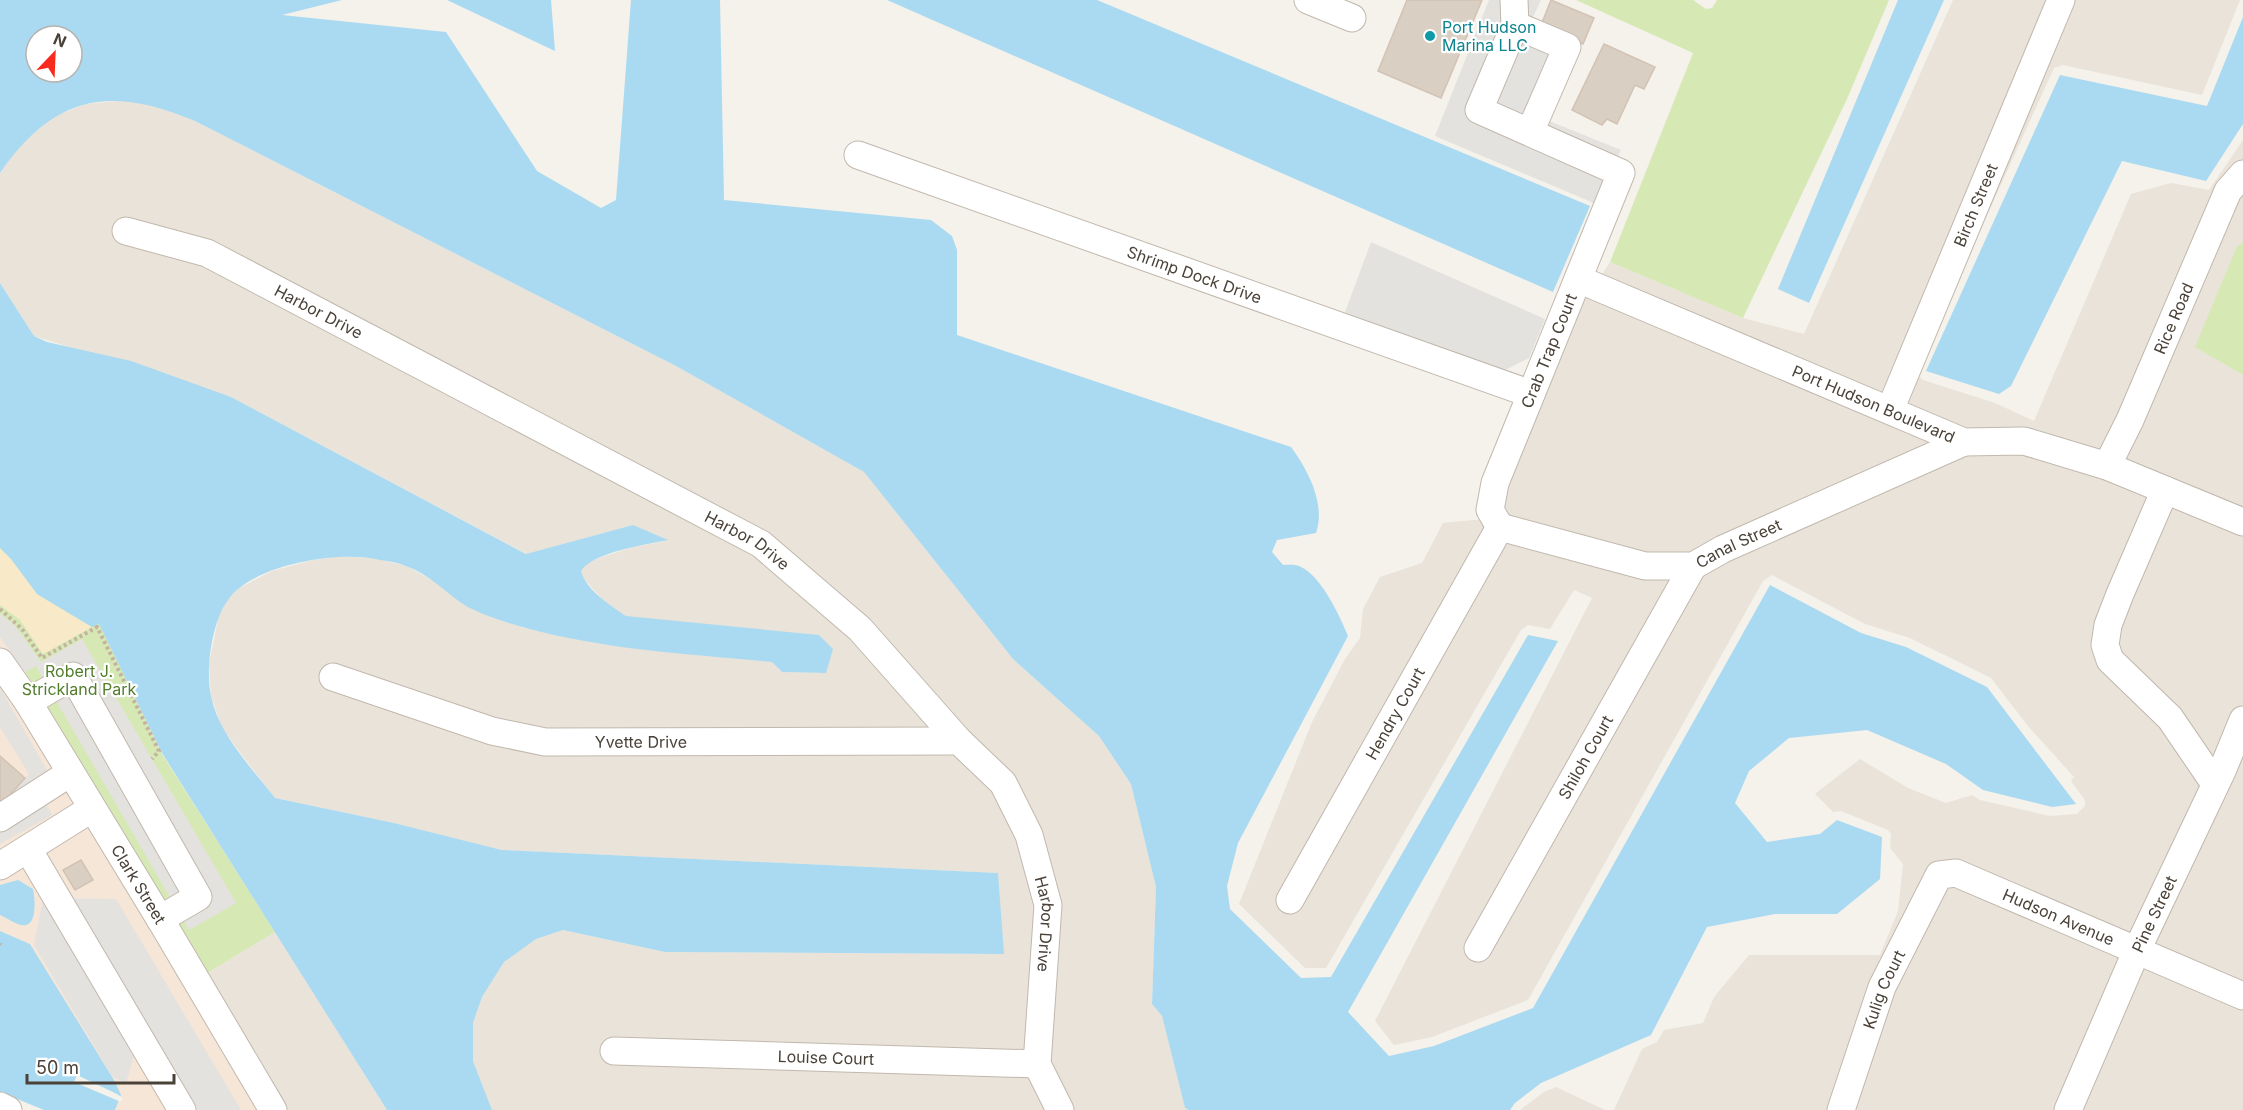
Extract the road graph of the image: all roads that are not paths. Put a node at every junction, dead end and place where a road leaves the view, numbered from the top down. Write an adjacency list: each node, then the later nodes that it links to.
1 (1308, 0): 4 (street)
2 (2061, 0): 11 (street, Birch Street)
3 (1514, 12): 5 (street); 5 (street)
4 (1352, 18)
5 (1530, 132): 9 (street, Crab Trap Court)
6 (858, 155): 10 (street, Shrimp Dock Drive)
7 (2243, 174): 13 (street, Rice Road)
8 (126, 231): 22 (street, Harbor Drive)
9 (1578, 279): 10 (street, Crab Trap Court); 11 (street, Port Hudson Boulevard)
10 (1531, 394): 16 (street, Crab Trap Court)
11 (1890, 410): 12 (street, Port Hudson Boulevard)
12 (1964, 442): 13 (street, Port Hudson Boulevard); 17 (street, Canal Street)
13 (2108, 466): 14 (street, Port Hudson Boulevard)
14 (2165, 490): 15 (street, Port Hudson Boulevard); 24 (street)
15 (2243, 522)
16 (1500, 527): 17 (street, Canal Street); 30 (street, Hendry Court)
17 (1693, 566): 32 (street, Shiloh Court)
18 (0, 662): 20 (street, Clark Street)
19 (333, 677): 22 (street, Yvette Drive)
20 (28, 702): 23 (street, Clark Street); 31 (street)
21 (2243, 720): 24 (street, Pine Street)
22 (959, 741): 36 (street, Harbor Drive)
23 (70, 773): 25 (street, Clark Street); 26 (street)
24 (2215, 784): 33 (street, Pine Street)
25 (91, 809): 27 (street); 31 (street, Clark Street)
26 (0, 818)
27 (28, 849): 28 (street); 39 (street)
28 (0, 866)
29 (1939, 875): 33 (street, Hudson Avenue); 42 (street, Kulig Court)
30 (1290, 900)
31 (160, 919): 40 (street, Clark Street)
32 (1478, 948)
33 (2136, 952): 34 (street, Hudson Avenue); 43 (street, Pine Street)
34 (2243, 996)
35 (614, 1051): 36 (street, Louise Court)
36 (1037, 1064): 41 (street)
37 (0, 1106): 38 (street)
38 (8, 1110)
39 (182, 1110)
40 (273, 1110)
41 (1060, 1110)
42 (1841, 1110)
43 (2068, 1110)

